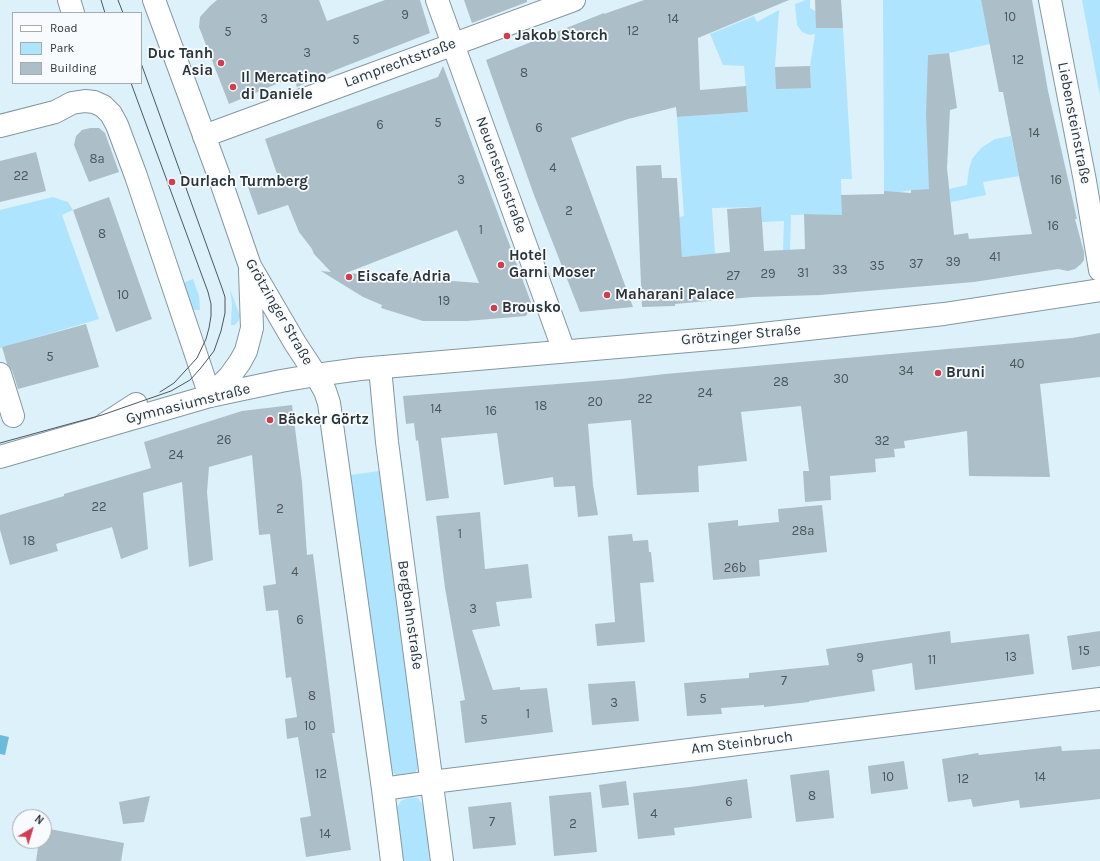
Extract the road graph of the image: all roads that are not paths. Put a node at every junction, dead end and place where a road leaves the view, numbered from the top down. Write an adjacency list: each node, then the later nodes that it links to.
1 (69, 0): 6 (street)
2 (154, 0): 10 (street, Grötzinger Straße)
3 (437, 0): 7 (street, Neuensteinstraße)
4 (574, 0): 7 (street, Lamprechtstraße)
5 (1050, 0): 12 (street, Liebensteinstraße)
6 (74, 12)
7 (453, 44): 10 (street, Lamprechtstraße); 14 (street, Neuensteinstraße)
8 (94, 93): 9 (street); 18 (street)
9 (0, 126)
10 (204, 136): 11 (street, Grötzinger Straße)
11 (250, 266): 17 (street, Grötzinger Straße); 18 (street)
12 (1100, 270)
13 (1100, 290): 14 (street, Grötzinger Straße)
14 (564, 351): 15 (street, Grötzinger Straße)
15 (380, 368): 17 (street, Gymnasiumstraße); 24 (street, Bergbahnstraße)
16 (0, 374): 20 (street)
17 (316, 375): 18 (street, Gymnasiumstraße); 25 (street)
18 (210, 396): 21 (street, Gymnasiumstraße)
19 (136, 404): 21 (street)
20 (13, 416)
21 (101, 427): 22 (street, Gymnasiumstraße)
22 (0, 457)
23 (1100, 699): 24 (street, Am Steinbruch)
24 (432, 782): 25 (street, Am Steinbruch); 27 (street, Bergbahnstraße)
25 (383, 789): 26 (street)
26 (392, 861)
27 (442, 861)

